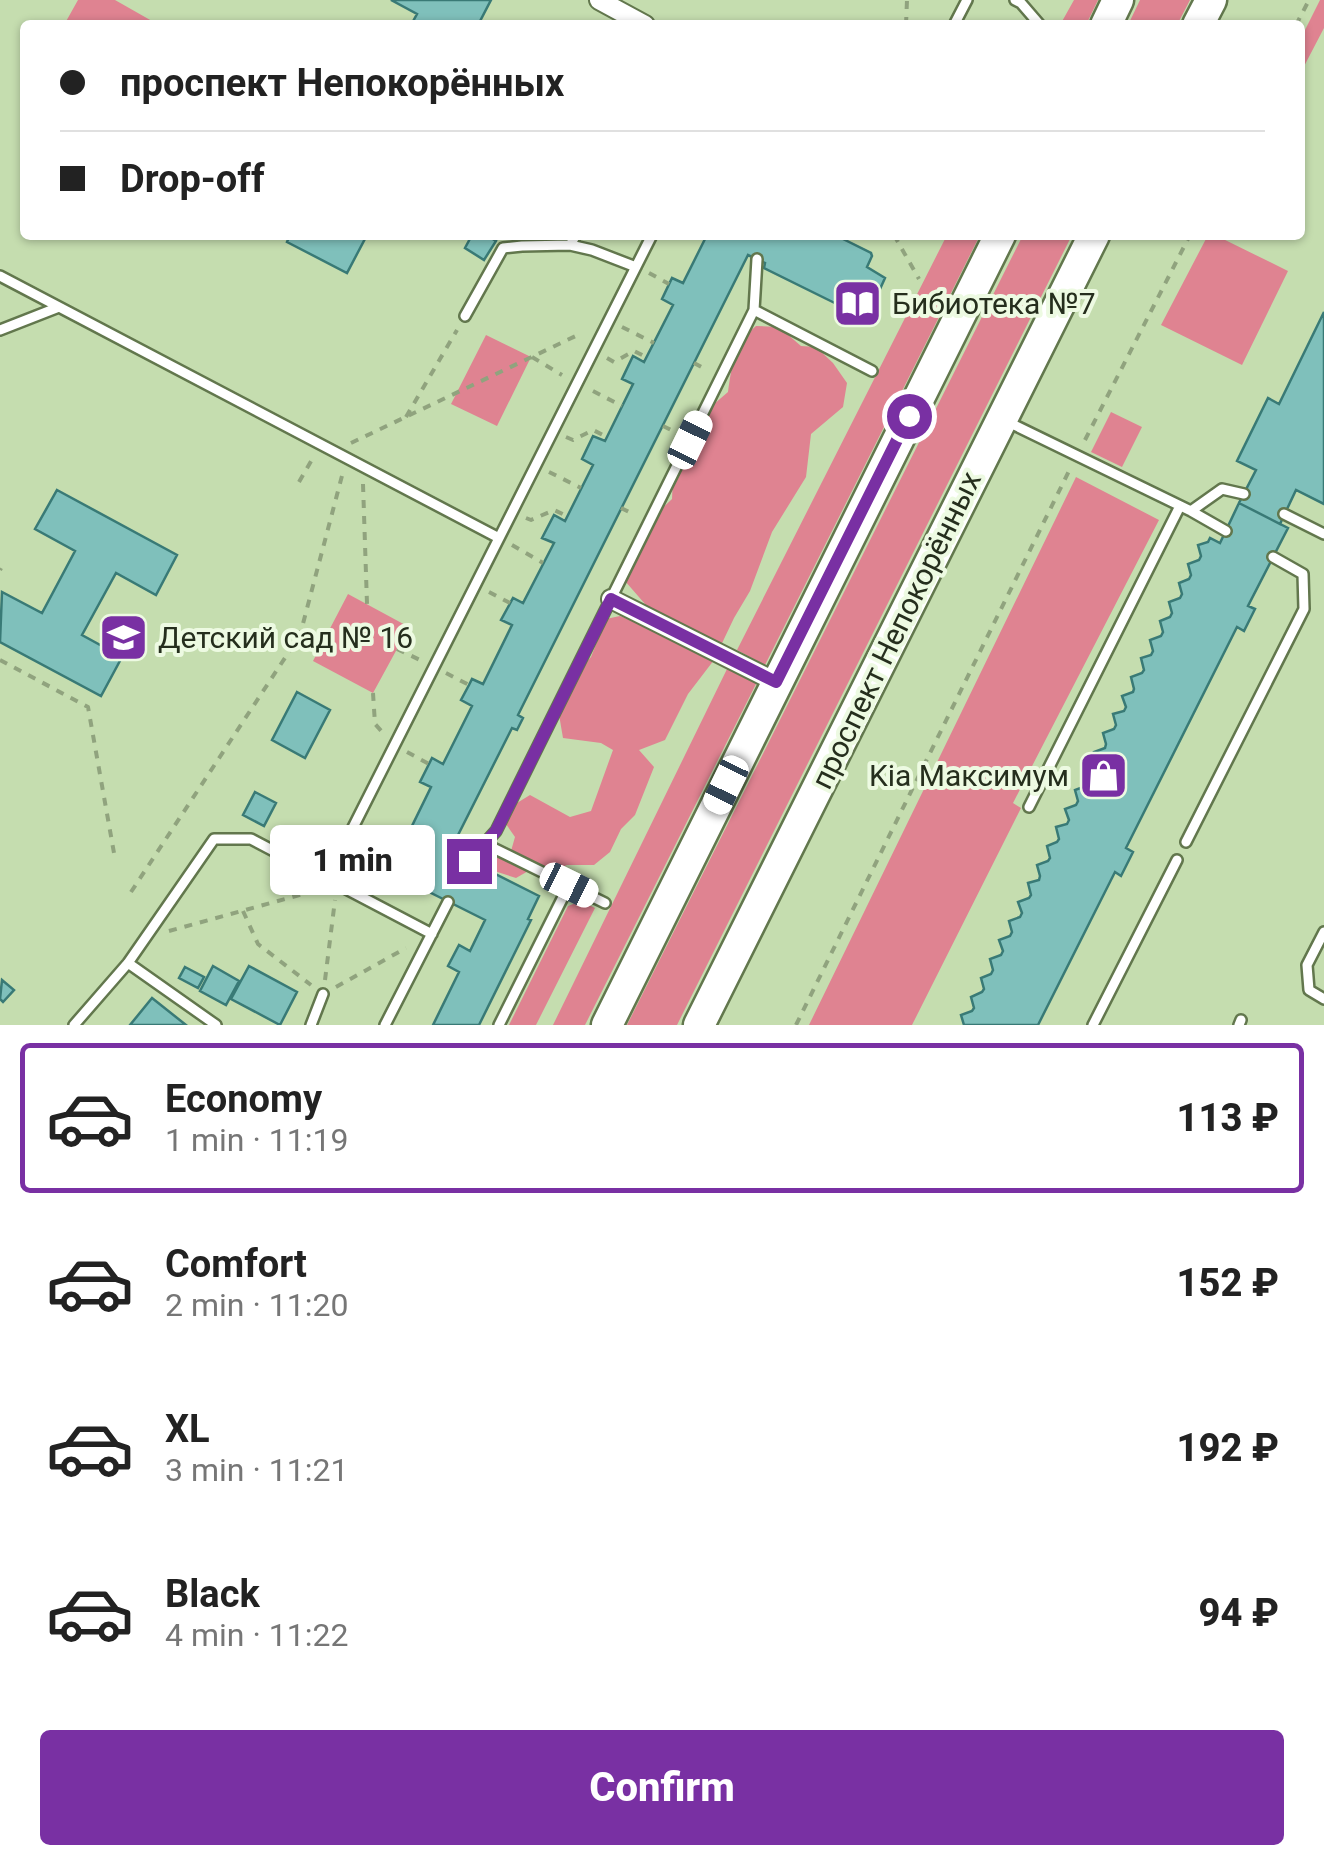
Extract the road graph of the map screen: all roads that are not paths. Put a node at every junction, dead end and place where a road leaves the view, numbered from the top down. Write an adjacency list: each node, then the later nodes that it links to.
1 (599, 0): 3 (street)
2 (1015, 0): 4 (lane)
3 (636, 20)
4 (1036, 20)
5 (573, 240): 9 (lane)
6 (650, 240): 11 (lane)
7 (997, 240): 28 (main road)
8 (1091, 240): 18 (main road, проспект Непокорённых)
9 (570, 246): 11 (lane); 15 (lane)
10 (757, 260): 14 (lane)
11 (636, 267): 25 (lane)
12 (0, 276): 13 (lane)
13 (59, 306): 16 (lane); 25 (lane)
14 (754, 310): 17 (lane); 27 (lane)
15 (465, 316)
16 (0, 330)
17 (872, 371)
18 (1002, 418): 20 (lane); 49 (main road, проспект Непокорённых)
19 (1244, 494): 21 (lane)
20 (1180, 506): 21 (lane); 29 (lane)
21 (1191, 511): 23 (lane)
22 (1284, 514): 24 (lane)
23 (1226, 531)
24 (1324, 534)
25 (499, 538): 34 (lane)
26 (1273, 557): 30 (lane)
27 (611, 599): 28 (street); 31 (lane)
28 (776, 682): 48 (main road)
29 (1029, 807)
30 (1186, 842)
31 (485, 844): 33 (lane); 35 (lane)
32 (1177, 860): 50 (lane)
33 (469, 861)
34 (327, 879): 39 (lane); 40 (lane)
35 (569, 885): 37 (lane); 47 (lane)
36 (448, 902): 39 (lane)
37 (605, 903)
38 (1324, 932): 42 (lane)
39 (432, 934): 46 (lane)
40 (128, 964): 43 (lane); 44 (lane)
41 (323, 994): 45 (lane)
42 (1324, 999)
43 (74, 1025)
44 (216, 1025)
45 (311, 1025)
46 (384, 1025)
47 (499, 1025)
48 (607, 1025)
49 (699, 1025)
50 (1093, 1025)

